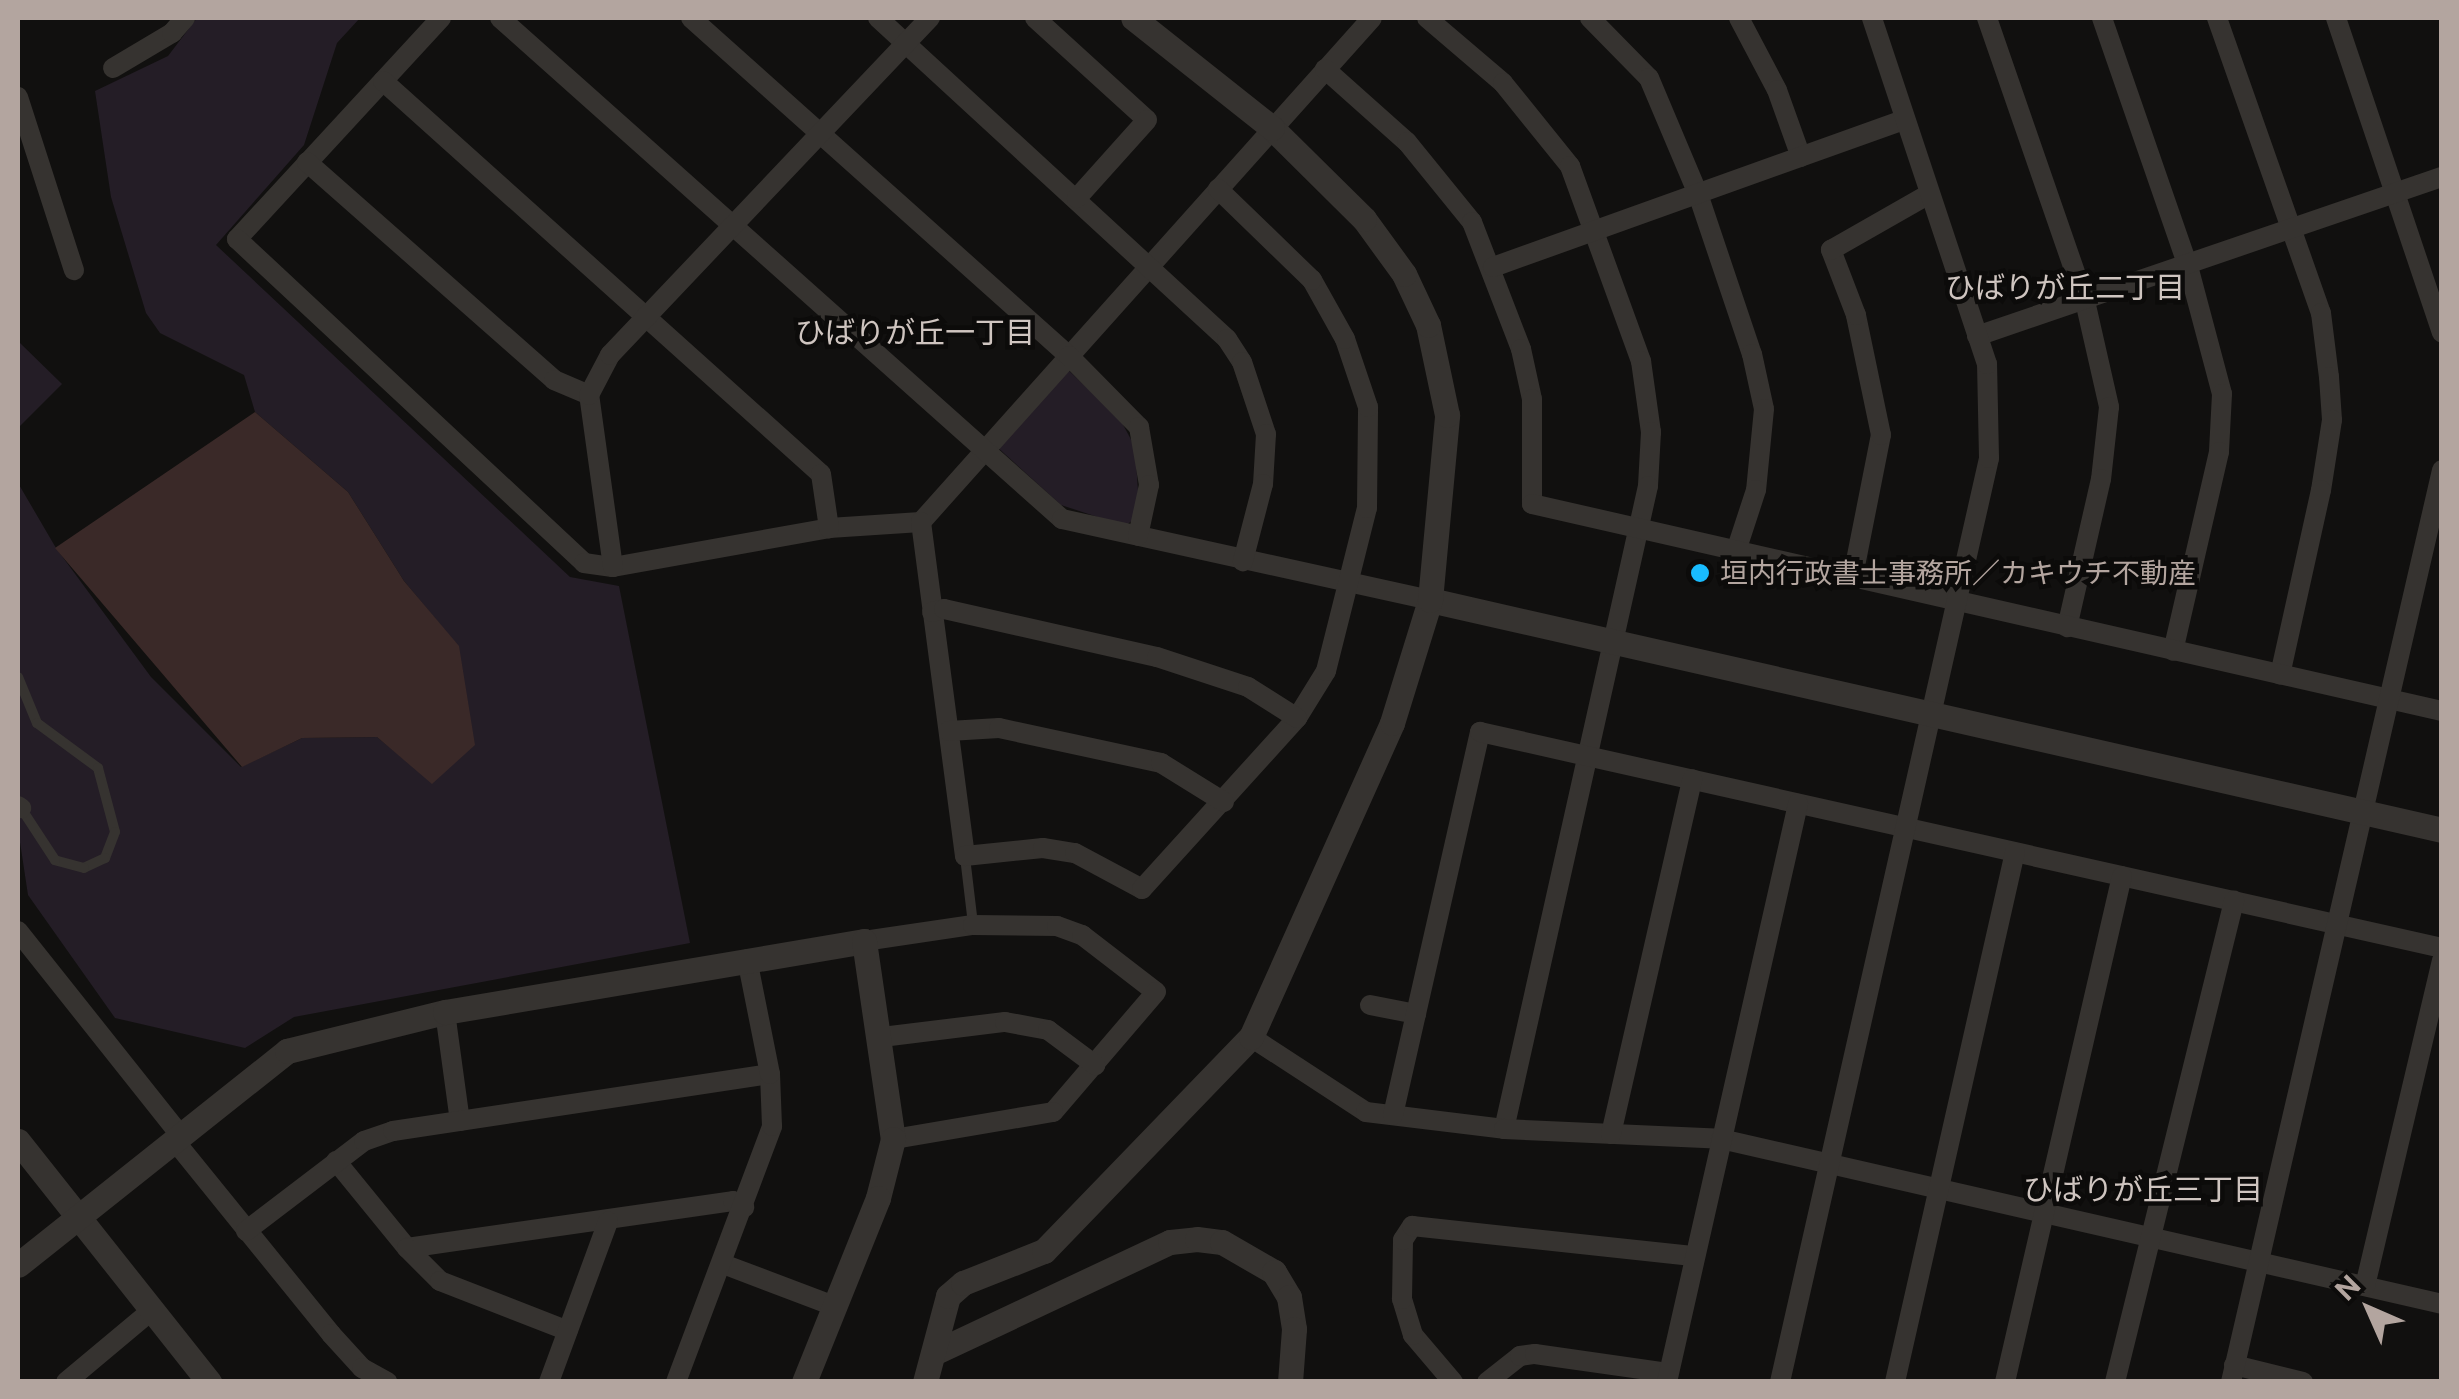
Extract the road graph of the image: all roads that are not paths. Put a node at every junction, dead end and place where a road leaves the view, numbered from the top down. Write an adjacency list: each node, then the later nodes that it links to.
1 (184, 18): 19 (street)
2 (441, 18): 21 (street)
3 (500, 18): 34 (street)
4 (691, 18): 25 (street)
5 (878, 18): 18 (street)
6 (925, 18): 18 (street)
7 (1034, 18): 33 (street)
8 (1133, 18): 24 (street)
9 (1372, 18): 20 (street)
10 (1427, 18): 35 (street)
11 (1590, 18): 31 (street)
12 (1739, 18): 26 (street)
13 (1872, 18): 23 (street)
14 (1986, 18): 41 (street)
15 (2102, 18): 38 (street)
16 (2217, 18): 36 (street)
17 (2336, 18): 30 (street)
18 (903, 40): 25 (street); 33 (street)
19 (113, 68)
20 (1326, 69): 24 (street); 39 (street)
21 (383, 81): 27 (street); 42 (street)
22 (18, 97): 40 (street)
23 (1904, 120): 26 (street); 32 (street)
24 (1272, 128): 29 (street); 58 (street)
25 (820, 129): 34 (street); 45 (street)
26 (1801, 157): 31 (street)
27 (308, 162): 46 (street); 55 (street)
28 (2442, 177): 30 (street)
29 (1218, 188): 37 (street); 57 (street)
30 (2396, 192): 36 (street); 43 (street)
31 (1698, 194): 35 (street); 53 (street)
32 (1929, 194): 44 (street); 56 (street)
33 (1077, 198): 37 (street)
34 (733, 221): 42 (street); 47 (street)
35 (1595, 230): 39 (street); 51 (street)
36 (2290, 230): 38 (street); 64 (street)
37 (1150, 264): 45 (street); 54 (street)
38 (2188, 266): 41 (street); 63 (street)
39 (1493, 267): 51 (street)
40 (74, 270)
41 (2085, 301): 44 (street); 61 (street)
42 (645, 316): 46 (street); 50 (street)
43 (2442, 333)
44 (1978, 336): 59 (street)
45 (1069, 356): 47 (street); 52 (street)
46 (589, 395): 55 (street)
47 (986, 450): 49 (street); 52 (street)
48 (2442, 470): 66 (street)
49 (920, 522): 50 (street); 60 (street)
50 (828, 528): 55 (street)
51 (1638, 530): 53 (street); 62 (street)
52 (1138, 536): 54 (street)
53 (1738, 548): 56 (street)
54 (1242, 561): 57 (street)
55 (613, 567)
56 (1853, 576): 59 (street)
57 (1350, 586): 58 (street); 69 (street)
58 (1430, 600): 62 (street); 94 (street)
59 (1956, 601): 61 (street); 68 (street)
60 (932, 612): 69 (street); 70 (street)
61 (2067, 626): 63 (street)
62 (1609, 640): 68 (street); 71 (street)
63 (2173, 650): 64 (street)
64 (2280, 675): 66 (street)
65 (18, 678): 75 (lane)
66 (2386, 700): 67 (street); 76 (street)
67 (2442, 711)
68 (1930, 714): 76 (street); 77 (street)
69 (1297, 718): 73 (street)
70 (948, 731): 73 (street); 80 (street)
71 (1585, 754): 72 (street); 92 (street); 99 (street)
72 (1692, 778): 74 (street); 100 (street)
73 (1224, 802): 80 (street)
74 (1798, 804): 77 (street); 103 (street)
75 (19, 807)
76 (2362, 811): 78 (street); 84 (street)
77 (1905, 826): 79 (street); 106 (street)
78 (2442, 830)
79 (2016, 852): 81 (street); 107 (street)
80 (964, 856): 83 (lane)
81 (2122, 876): 82 (street); 109 (street)
82 (2234, 901): 84 (street); 113 (street)
83 (972, 924): 86 (street); 95 (street)
84 (2336, 924): 87 (street); 116 (street)
85 (18, 931): 101 (street)
86 (864, 941): 88 (street); 93 (street)
87 (2442, 948)
88 (747, 959): 91 (street); 96 (street)
89 (2442, 960): 119 (street)
90 (1370, 1006): 92 (street)
91 (446, 1012): 98 (street); 101 (street)
92 (1416, 1014): 97 (street)
93 (882, 1037): 95 (street); 102 (street)
94 (1251, 1037): 97 (street); 124 (street)
95 (1096, 1065): 102 (street)
96 (770, 1074): 98 (street); 108 (street)
97 (1393, 1115): 99 (street)
98 (460, 1121): 105 (street)
99 (1504, 1129): 100 (street)
100 (1612, 1134): 103 (street)
101 (177, 1137): 110 (street); 112 (street)
102 (892, 1139): 121 (street)
103 (1721, 1140): 106 (street); 115 (street)
104 (18, 1141): 110 (street)
105 (336, 1161): 112 (street); 114 (street)
106 (1829, 1164): 107 (street); 138 (street)
107 (1940, 1187): 109 (street); 139 (street)
108 (744, 1207): 111 (street); 117 (street)
109 (2045, 1212): 113 (street); 140 (street)
110 (77, 1216): 118 (street); 122 (street)
111 (608, 1222): 114 (street); 123 (street)
112 (246, 1230): 126 (street)
113 (2150, 1234): 116 (street); 141 (street)
114 (407, 1248): 123 (street)
115 (1692, 1256): 127 (street); 136 (street)
116 (2258, 1261): 119 (street); 125 (street)
117 (723, 1264): 121 (street); 132 (street)
118 (18, 1265)
119 (2365, 1286): 120 (street)
120 (2442, 1304)
121 (834, 1306): 133 (street)
122 (152, 1310): 128 (street); 129 (street)
123 (568, 1331): 131 (street)
124 (938, 1351): 134 (street); 135 (street)
125 (2232, 1373): 142 (street)
126 (357, 1375): 130 (street)
127 (1667, 1377): 137 (street)
128 (66, 1382)
129 (209, 1382)
130 (387, 1382)
131 (549, 1382)
132 (676, 1382)
133 (804, 1382)
134 (924, 1382)
135 (1290, 1382)
136 (1453, 1382)
137 (1487, 1382)
138 (1780, 1382)
139 (1895, 1382)
140 (2005, 1382)
141 (2115, 1382)
142 (2303, 1382)

